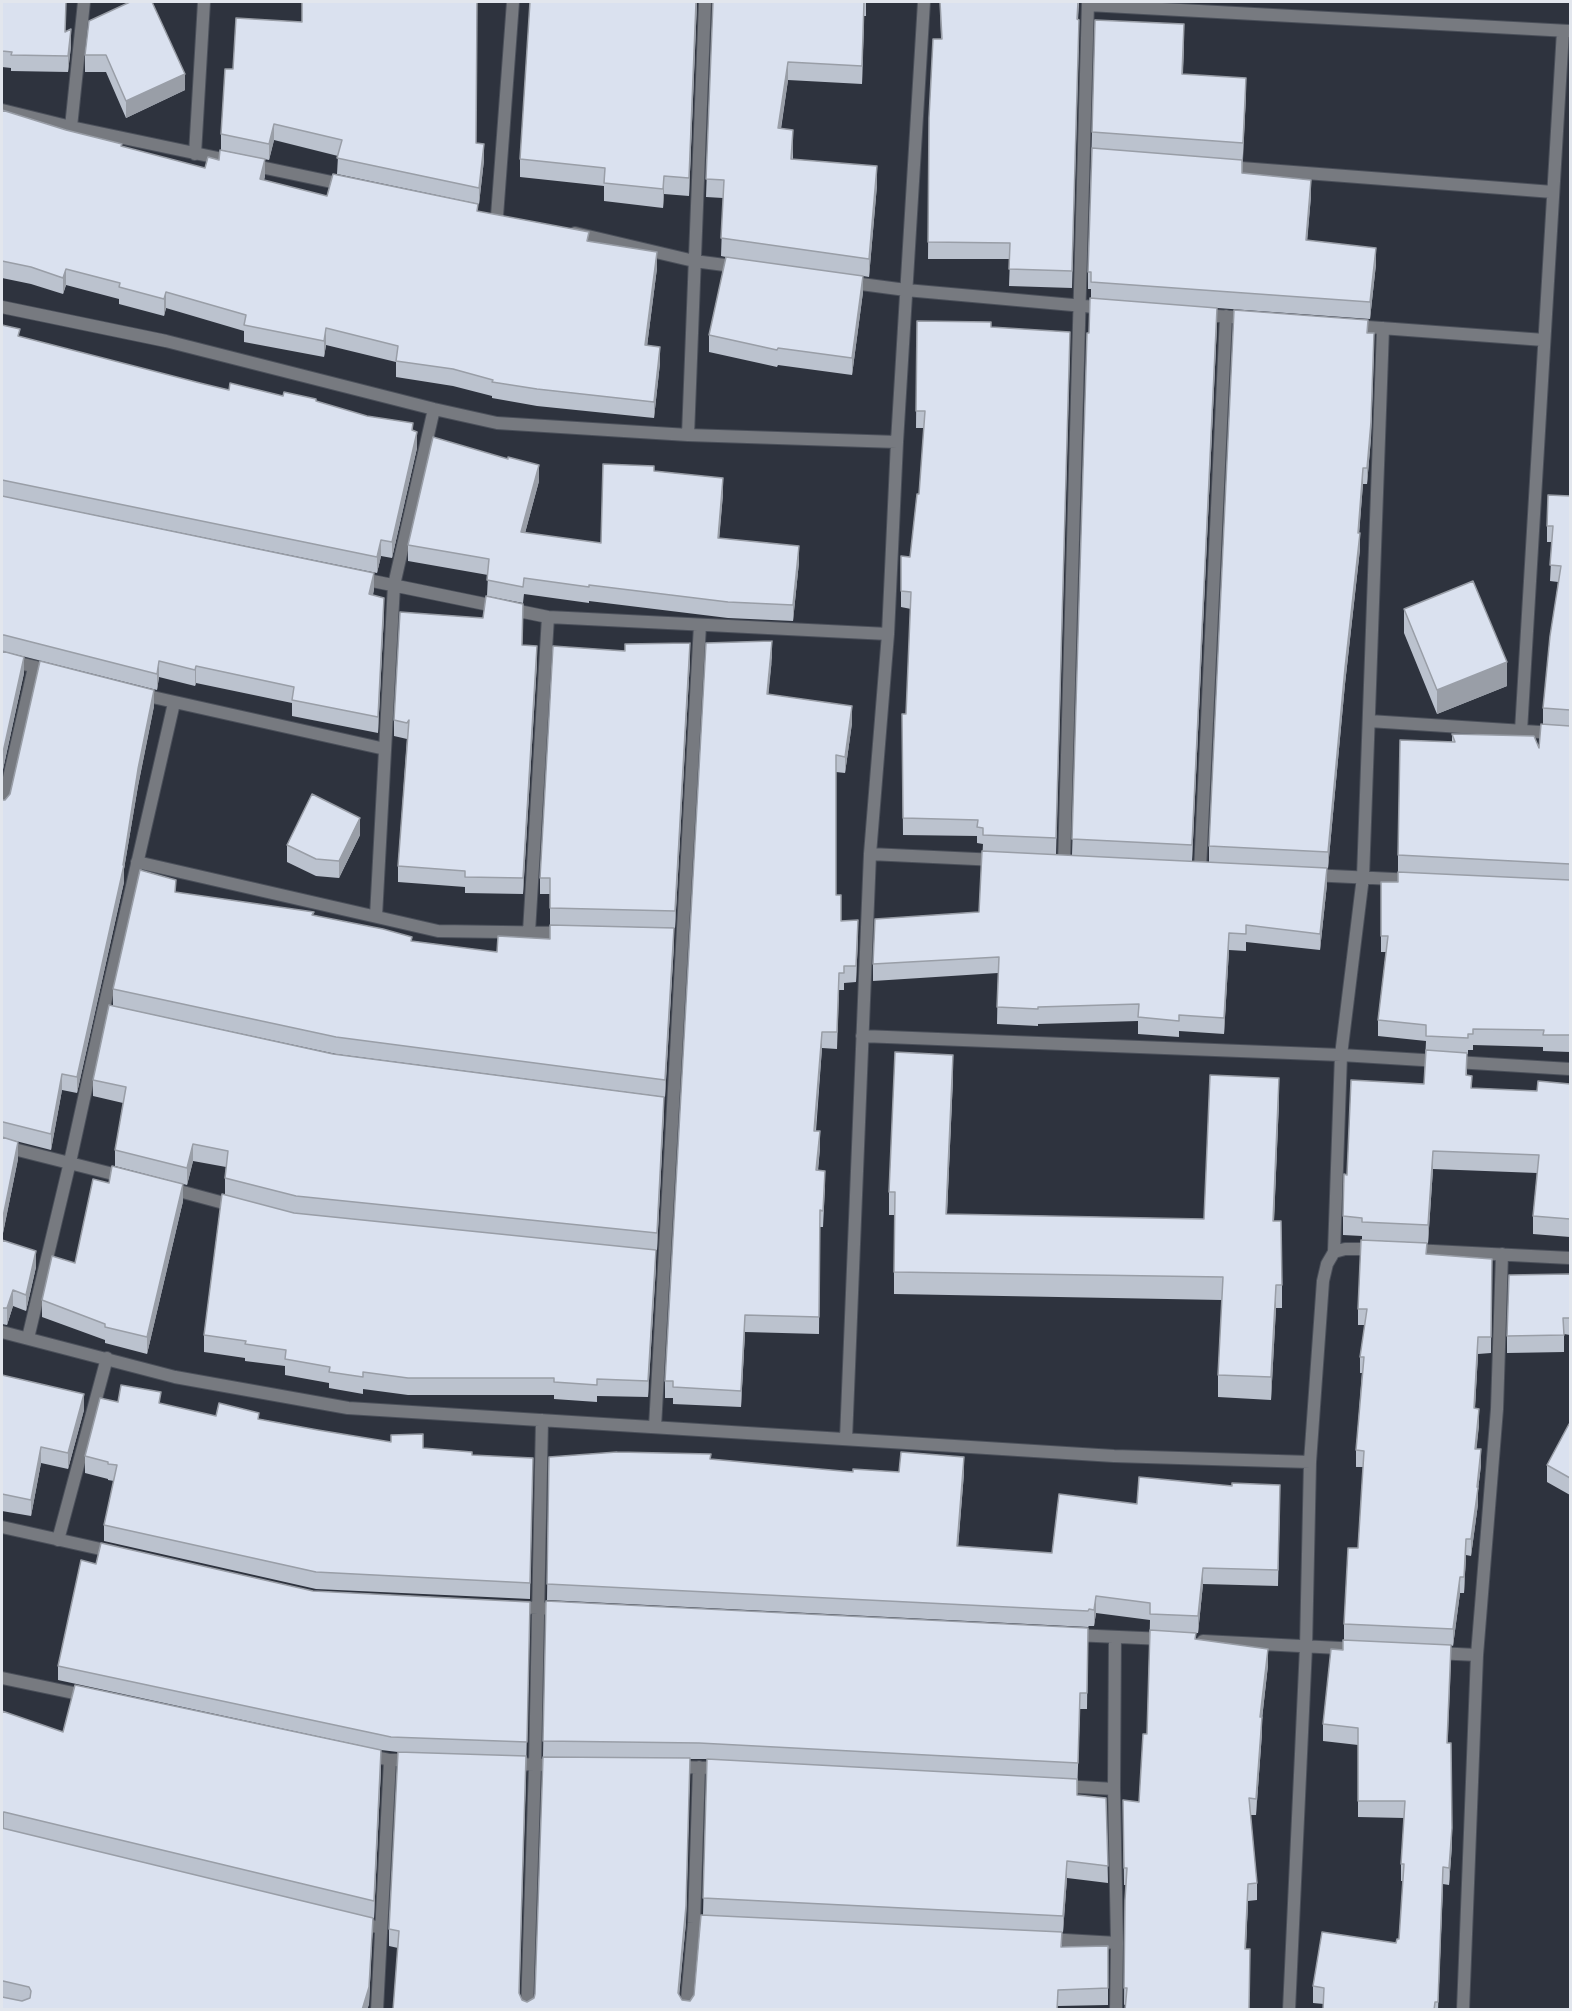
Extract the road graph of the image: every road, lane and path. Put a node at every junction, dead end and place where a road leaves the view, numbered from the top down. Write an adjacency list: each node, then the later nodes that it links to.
1 (84, 2): 9 (street)
2 (204, 2): 10 (street)
3 (513, 2): 14 (street)
4 (705, 2): 16 (street)
5 (924, 2): 19 (street)
6 (1088, 3): 7 (street); 20 (street)
7 (1567, 31): 13 (street)
8 (2, 110): 9 (street)
9 (71, 127): 10 (street)
10 (195, 154): 12 (street)
11 (1213, 165): 13 (street)
12 (358, 187)
13 (1553, 192): 28 (street)
14 (497, 216)
15 (567, 232): 16 (street)
16 (694, 261): 17 (street); 30 (street)
17 (753, 269)
18 (835, 280): 19 (street)
19 (906, 290): 20 (street); 31 (street)
20 (1079, 306): 22 (street); 50 (street)
21 (2, 307): 29 (street)
22 (1113, 308)
23 (1192, 314): 24 (street)
24 (1226, 316): 25 (street); 51 (street)
25 (1260, 319)
26 (1338, 325): 27 (street)
27 (1383, 328): 28 (street); 42 (street)
28 (1544, 340): 43 (street)
29 (434, 409): 30 (street); 33 (street)
30 (688, 435): 31 (street)
31 (897, 442): 36 (street)
32 (348, 576): 33 (street)
33 (394, 585): 34 (street); 45 (street)
34 (548, 617): 35 (street); 56 (street)
35 (700, 625): 36 (street); 73 (street)
36 (888, 634): 47 (street)
37 (2, 659): 38 (street)
38 (34, 667): 39 (street); 46 (street)
39 (67, 675)
40 (131, 692): 41 (street)
41 (174, 703): 45 (street); 49 (street)
42 (1368, 721): 43 (street); 53 (street)
43 (1521, 730): 44 (street)
44 (1570, 734)
45 (385, 749): 55 (street)
46 (2, 809)
47 (870, 854): 48 (street); 58 (street)
48 (1007, 860)
49 (137, 862): 55 (street); 62 (street)
50 (1064, 863)
51 (1200, 870)
52 (1293, 874): 53 (street)
53 (1363, 877): 54 (street); 59 (street)
54 (1432, 881)
55 (376, 916): 56 (street)
56 (529, 932): 57 (street)
57 (576, 933)
58 (862, 1036): 59 (street); 74 (street)
59 (1341, 1055): 60 (street); 66 (street)
60 (1570, 1070)
61 (2, 1146): 62 (street)
62 (70, 1162): 63 (street); 70 (street)
63 (138, 1180)
64 (160, 1186): 65 (street)
65 (250, 1210)
66 (1334, 1252): 67 (street); 75 (street)
67 (1502, 1254): 68 (street); 87 (street)
68 (1570, 1258)
69 (2, 1332): 70 (street)
70 (28, 1338): 71 (street)
71 (107, 1358): 72 (street); 77 (street)
72 (542, 1420): 73 (street); 80 (street)
73 (655, 1427): 74 (street)
74 (846, 1439): 75 (street)
75 (1310, 1462): 84 (street)
76 (2, 1527): 77 (street)
77 (58, 1540): 78 (street)
78 (128, 1556)
79 (503, 1606): 80 (street)
80 (538, 1608): 81 (street); 94 (street)
81 (573, 1610)
82 (1056, 1634): 83 (street)
83 (1115, 1636): 84 (street); 100 (street)
84 (1306, 1647): 85 (street); 111 (street)
85 (1375, 1650)
86 (1420, 1652): 87 (street)
87 (1477, 1655): 112 (street)
88 (2, 1678): 89 (street)
89 (104, 1700)
90 (356, 1752): 91 (street)
91 (390, 1760): 92 (street); 104 (street)
92 (424, 1761)
93 (502, 1763): 94 (street)
94 (535, 1765): 95 (street); 108 (street)
95 (570, 1765)
96 (664, 1767): 97 (street)
97 (699, 1767): 98 (street); 102 (street)
98 (735, 1769)
99 (1055, 1786): 100 (street)
100 (1114, 1789): 106 (street)
101 (346, 1920): 104 (street)
102 (694, 1923): 103 (street); 109 (street)
103 (729, 1925)
104 (381, 1928): 107 (street)
105 (1035, 1939): 106 (street)
106 (1117, 1942): 110 (street)
107 (377, 2010)
108 (527, 2010)
109 (686, 2010)
110 (1116, 2010)
111 (1289, 2010)
112 (1463, 2010)

